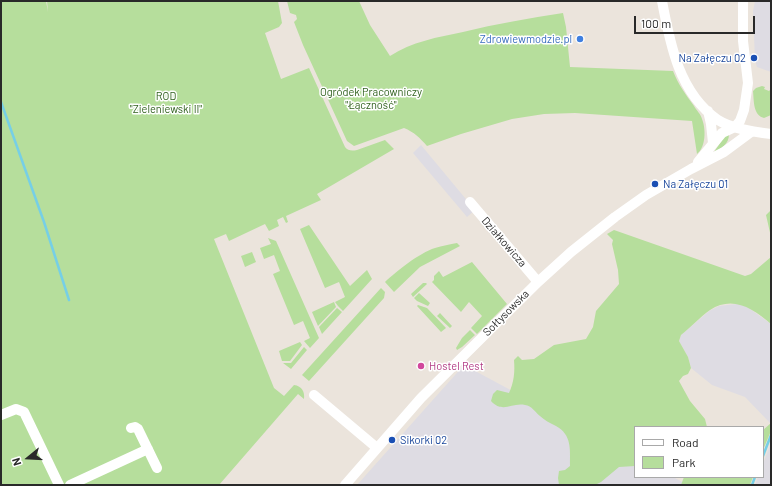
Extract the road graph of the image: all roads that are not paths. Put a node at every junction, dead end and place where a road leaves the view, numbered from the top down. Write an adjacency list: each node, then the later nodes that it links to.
1 (662, 1): 3 (street)
2 (743, 1): 4 (street)
3 (708, 111): 4 (street); 7 (street)
4 (735, 127): 5 (street); 7 (street, Sołtysowska)
5 (751, 132): 6 (street); 8 (street, Sołtysowska)
6 (771, 134)
7 (713, 143): 8 (street, Sołtysowska)
8 (691, 169): 10 (street, Sołtysowska)
9 (470, 202): 10 (street, Działkowicza)
10 (538, 282): 14 (street, Sołtysowska)
11 (314, 395): 14 (street)
12 (1, 415): 17 (street)
13 (130, 428): 15 (street)
14 (377, 448): 19 (street, Sołtysowska)
15 (148, 449): 16 (street); 18 (street)
16 (157, 468)
17 (59, 485)
18 (70, 485)
19 (345, 485)

